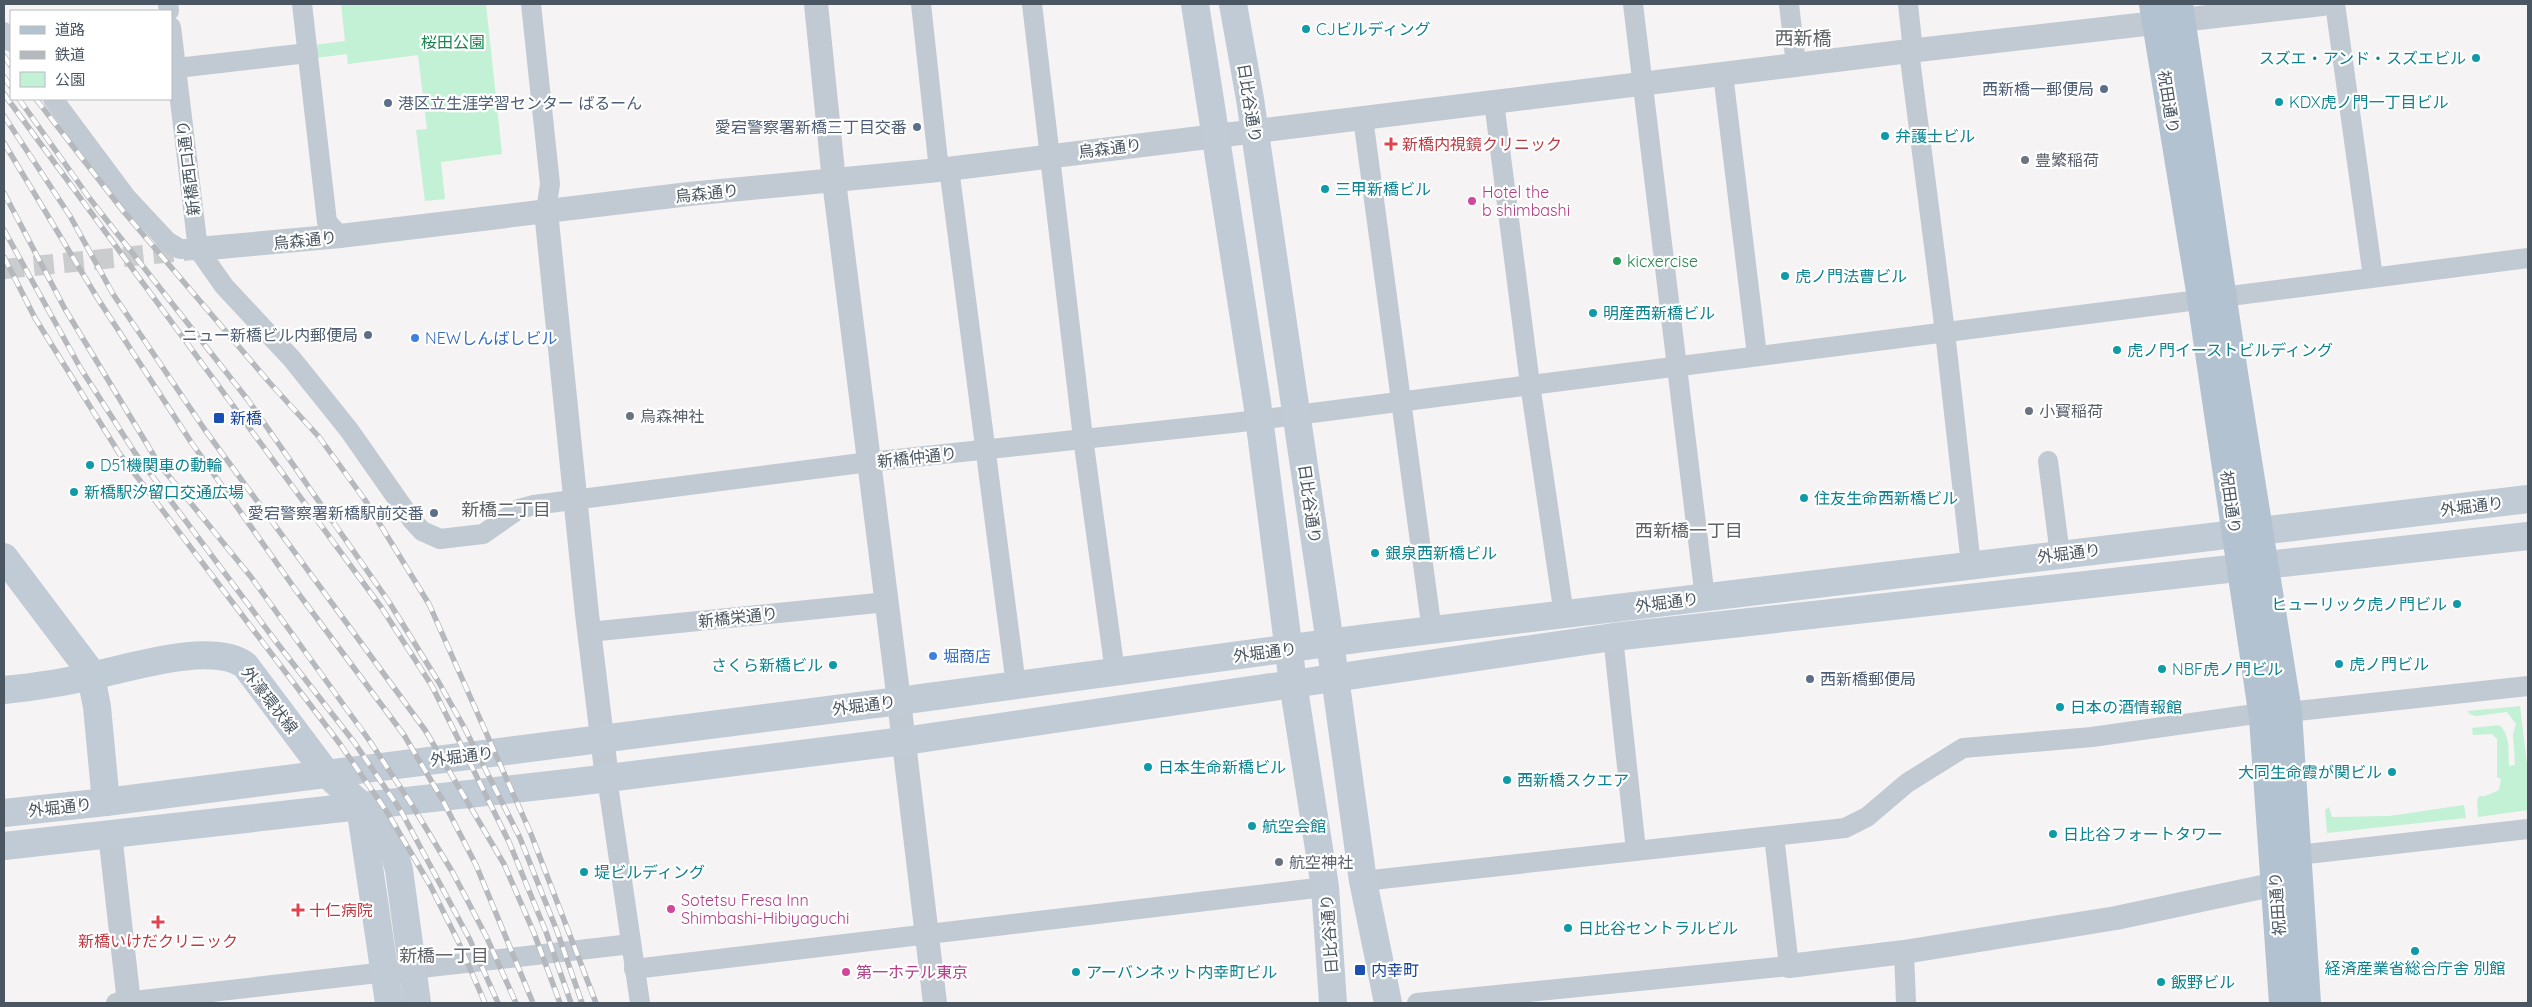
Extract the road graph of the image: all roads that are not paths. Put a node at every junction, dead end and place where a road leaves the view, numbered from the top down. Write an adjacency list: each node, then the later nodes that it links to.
1 (302, 4): 16 (street)
2 (531, 4): 29 (street)
3 (816, 4): 28 (street)
4 (921, 4): 27 (street)
5 (1032, 4): 26 (street)
6 (1195, 4): 25 (main road, 日比谷通り)
7 (1233, 4): 24 (main road, 日比谷通り)
8 (1633, 4): 20 (street)
9 (1789, 4): 17 (street)
10 (1908, 4): 15 (street)
11 (2322, 4): 13 (street, 烏森通り)
12 (2335, 4): 33 (street)
13 (2168, 12): 15 (street, 烏森通り); 34 (main road, 祝田通り)
14 (172, 37): 18 (street, 新橋西口通り)
15 (1911, 51): 17 (street, 烏森通り); 35 (street)
16 (308, 53): 18 (street); 30 (street)
17 (1796, 65): 19 (street, 烏森通り)
18 (175, 66): 31 (street, 新橋西口通り)
19 (1724, 74): 20 (street, 烏森通り); 36 (street)
20 (1642, 84): 22 (street, 烏森通り); 37 (street)
21 (54, 100): 31 (street)
22 (1494, 102): 23 (street, 烏森通り); 38 (street)
23 (1363, 118): 24 (street, 烏森通り); 39 (street)
24 (1254, 131): 25 (street, 烏森通り); 40 (main road, 日比谷通り)
25 (1216, 135): 26 (street, 烏森通り); 41 (main road, 日比谷通り)
26 (1050, 156): 27 (street, 烏森通り); 42 (street)
27 (944, 169): 28 (street, 烏森通り); 43 (street)
28 (834, 181): 29 (street, 烏森通り); 45 (street)
29 (546, 212): 30 (street, 烏森通り); 47 (street)
30 (340, 236): 31 (street, 烏森通り)
31 (198, 250): 47 (street, 新橋仲通り)
32 (2528, 258): 33 (street, 新橋仲通り)
33 (2372, 277): 34 (street, 新橋仲通り)
34 (2212, 298): 35 (street, 新橋仲通り); 48 (main road, 祝田通り)
35 (1945, 332): 36 (street, 新橋仲通り); 52 (street)
36 (1757, 355): 37 (street, 新橋仲通り)
37 (1676, 366): 38 (street, 新橋仲通り); 54 (street)
38 (1530, 384): 39 (street, 新橋仲通り); 56 (street)
39 (1400, 400): 40 (street, 新橋仲通り); 57 (street)
40 (1296, 414): 41 (street, 新橋仲通り); 60 (main road, 日比谷通り)
41 (1260, 419): 42 (street, 新橋仲通り); 61 (main road, 日比谷通り)
42 (1083, 438): 43 (street, 新橋仲通り); 62 (street)
43 (985, 450): 45 (street, 新橋仲通り); 66 (street)
44 (2048, 461): 50 (street)
45 (869, 462): 47 (street, 新橋仲通り); 55 (street)
46 (2528, 499): 48 (main road, 外堀通り)
47 (575, 501): 58 (street)
48 (2248, 532): 50 (main road, 外堀通り); 53 (main road, 祝田通り)
49 (2528, 536): 53 (main road, 外堀通り)
50 (2060, 555): 52 (main road, 外堀通り)
51 (4, 557): 63 (main road)
52 (1971, 565): 54 (main road, 外堀通り)
53 (2253, 565): 59 (main road, 外堀通り); 70 (main road, 祝田通り)
54 (1705, 598): 56 (main road, 外堀通り)
55 (887, 602): 58 (street, 新橋栄通り); 69 (street)
56 (1564, 615): 57 (main road, 外堀通り)
57 (1432, 630): 60 (main road, 外堀通り)
58 (589, 632): 71 (street)
59 (1613, 637): 64 (main road, 外堀通り); 82 (street)
60 (1330, 643): 61 (main road, 外堀通り); 64 (main road, 日比谷通り)
61 (1289, 649): 62 (main road, 外堀通り); 65 (main road, 日比谷通り)
62 (1115, 672): 66 (main road, 外堀通り)
63 (92, 676): 68 (main road, 外濠環状線); 73 (main road, 外濠環状線); 75 (main road)
64 (1335, 677): 65 (main road, 外堀通り); 84 (main road, 日比谷通り)
65 (1294, 683): 72 (main road, 外堀通り); 85 (main road, 日比谷通り)
66 (1016, 685): 69 (main road, 外堀通り)
67 (2528, 686): 70 (street)
68 (4, 690)
69 (899, 701): 71 (main road, 外堀通り); 72 (street)
70 (2275, 713): 80 (street); 83 (main road, 祝田通り); 83 (main road, 祝田通り)
71 (601, 738): 73 (main road, 外堀通り); 74 (street)
72 (904, 741): 74 (main road, 外堀通り); 86 (street)
73 (326, 773): 75 (main road, 外堀通り); 76 (main road, 外濠環状線)
74 (607, 778): 76 (main road, 外堀通り); 87 (street)
75 (106, 802): 77 (main road, 外堀通り)
76 (360, 806): 79 (main road, 外堀通り); 90 (main road); 92 (main road)
77 (4, 812)
78 (2528, 829): 83 (street)
79 (110, 834): 81 (main road, 外堀通り); 93 (street)
80 (1774, 836): 82 (street); 89 (street)
81 (4, 846)
82 (1636, 850): 84 (street)
83 (2286, 870): 88 (street); 102 (main road, 祝田通り); 103 (main road, 祝田通り)
84 (1363, 881): 99 (main road, 日比谷通り)
85 (1326, 887): 86 (street); 98 (main road, 日比谷通り)
86 (927, 934): 91 (street); 97 (street)
87 (631, 944): 90 (street); 91 (street)
88 (1904, 952): 89 (street); 101 (street)
89 (1789, 966): 100 (street)
90 (413, 969): 92 (street); 95 (main road)
91 (634, 969): 96 (street)
92 (384, 973): 93 (street); 94 (main road)
93 (124, 1003)
94 (388, 1003)
95 (417, 1003)
96 (640, 1003)
97 (934, 1003)
98 (1333, 1003)
99 (1388, 1003)
100 (1418, 1003)
101 (1906, 1003)
102 (2283, 1003)
103 (2307, 1003)

